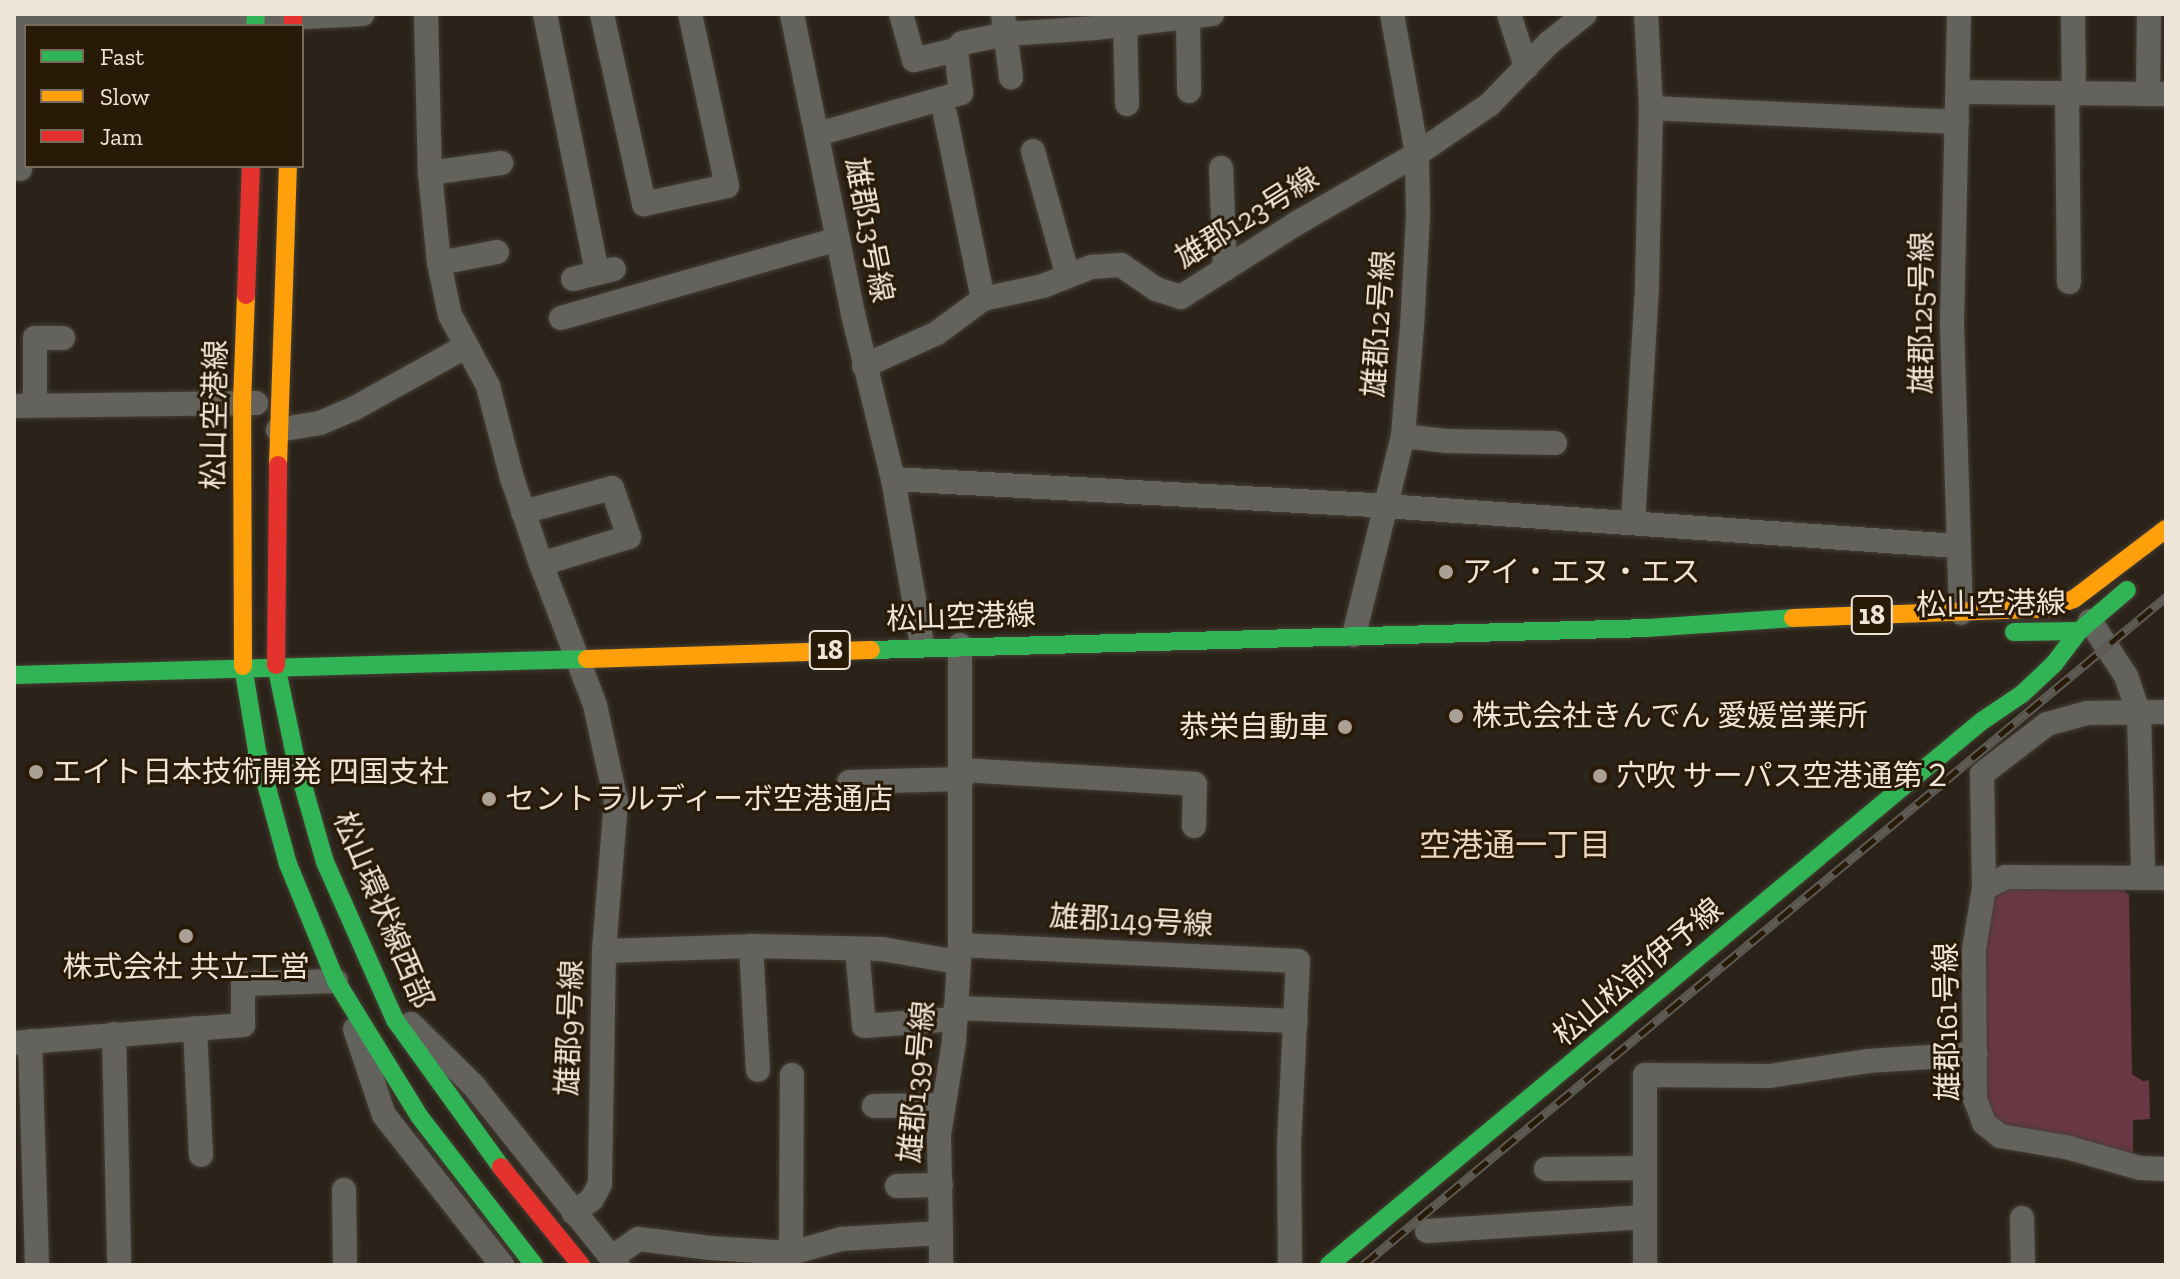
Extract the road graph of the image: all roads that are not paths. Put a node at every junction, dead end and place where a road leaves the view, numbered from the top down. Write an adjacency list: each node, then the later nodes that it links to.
1 (363, 14): 18 (street)
2 (426, 14): 43 (street)
3 (545, 14): 50 (street)
4 (602, 14): 5 (street)
5 (690, 14)
6 (792, 14): 35 (street, 雄郡13号線)
7 (893, 14): 24 (street)
8 (1392, 14): 37 (street, 雄郡12号線)
9 (1509, 14): 25 (street)
10 (1527, 14): 25 (street)
11 (1585, 14): 25 (street, 雄郡123号線)
12 (1646, 14): 32 (street)
13 (1959, 14): 28 (street, 雄郡125号線)
14 (2073, 14): 29 (street)
15 (2149, 14): 30 (street)
16 (1200, 16): 23 (street); 27 (street)
17 (82, 19): 19 (street); 21 (street)
18 (293, 20): 19 (street)
19 (255, 21)
20 (1095, 21): 22 (street); 23 (street)
21 (15, 23): 38 (street)
22 (1004, 24): 24 (street); 26 (street)
23 (1125, 25): 31 (street)
24 (956, 50): 35 (street)
25 (1533, 59): 37 (street, 雄郡123号線)
26 (1011, 77)
27 (1189, 91)
28 (1958, 92): 29 (street); 34 (street, 雄郡125号線)
29 (2070, 93): 30 (street); 51 (street)
30 (2157, 94)
31 (1127, 104)
32 (1651, 108): 34 (street); 66 (street)
33 (945, 114): 52 (street)
34 (1957, 122): 68 (street, 雄郡125号線)
35 (818, 134): 44 (street, 雄郡13号線)
36 (1033, 151): 48 (street)
37 (1417, 154): 47 (street, 雄郡123号線); 61 (street, 雄郡12号線)
38 (18, 155)
39 (501, 163): 43 (street)
40 (251, 168): 57 (main road, 松山空港線)
41 (288, 168): 58 (main road, 松山空港線)
42 (1221, 168): 47 (street)
43 (430, 173): 46 (street)
44 (838, 239): 50 (street); 56 (street, 雄郡13号線)
45 (497, 252): 46 (street)
46 (439, 263): 55 (street)
47 (1225, 269): 48 (street, 雄郡123号線)
48 (1068, 276): 52 (street, 雄郡123号線)
49 (573, 279): 50 (street)
50 (616, 279): 53 (street)
51 (2069, 282)
52 (983, 299): 56 (street, 雄郡123号線)
53 (561, 318)
54 (63, 338): 59 (street)
55 (465, 347): 60 (street); 65 (street)
56 (864, 366): 63 (street, 雄郡13号線)
57 (242, 403): 58 (street); 59 (street); 83 (main road, 松山空港線)
58 (278, 403): 60 (main road, 松山空港線)
59 (25, 406)
60 (278, 430): 82 (main road, 松山空港線)
61 (1403, 436): 62 (street); 64 (street, 雄郡12号線)
62 (1555, 443)
63 (890, 468): 64 (street); 79 (street)
64 (1385, 506): 66 (street); 77 (street, 雄郡12号線)
65 (523, 512): 69 (street); 69 (street)
66 (1633, 523): 68 (street)
67 (2166, 529): 72 (main road, 松山空港線)
68 (1957, 546): 71 (street, 雄郡125号線)
69 (541, 564): 80 (street)
70 (2144, 576): 72 (main road, 松山空港線 / 18)
71 (1962, 622): 72 (main road, 松山空港線 / 18); 73 (main road, 18); 74 (main road, 松山空港線 / 18)
72 (2069, 622): 73 (main road, 18); 81 (main road, 松山松前伊予線); 86 (street)
73 (2028, 627): 75 (main road, 松山空港線 / 18); 81 (main road)
74 (1647, 628): 76 (main road, 松山空港線 / 18); 77 (main road, 松山空港線 / 18)
75 (1992, 632)
76 (1885, 634)
77 (1354, 635): 78 (main road, 松山空港線 / 18)
78 (960, 645): 79 (main road, 松山空港線 / 18); 87 (street, 雄郡139号線)
79 (922, 646): 80 (main road, 松山空港線 / 18)
80 (577, 658): 82 (main road, 松山空港線 / 18); 95 (street, 雄郡9号線)
81 (2046, 661): 131 (main road, 松山松前伊予線)
82 (276, 665): 83 (main road, 松山空港線 / 18); 97 (main road, 松山環状線西部)
83 (243, 666): 84 (main road, 松山空港線 / 18); 98 (main road, 松山環状線西部)
84 (14, 675)
85 (2166, 712): 86 (street)
86 (2139, 714): 90 (street); 92 (street, 雄郡161号線)
87 (962, 775): 88 (street); 89 (street); 96 (street, 雄郡139号線)
88 (849, 782)
89 (1194, 826)
90 (2140, 878): 91 (street); 92 (street)
91 (2166, 878)
92 (1984, 888): 104 (street, 雄郡161号線)
93 (751, 946): 94 (street, 雄郡149号線); 95 (street, 雄郡149号線); 105 (street)
94 (857, 949): 96 (street, 雄郡149号線); 99 (street)
95 (604, 951): 116 (street, 雄郡9号線)
96 (958, 953): 99 (street, 雄郡139号線); 100 (street, 雄郡149号線)
97 (373, 975): 116 (street); 128 (main road, 松山環状線西部)
98 (342, 990): 101 (street); 126 (street); 127 (main road, 松山環状線西部)
99 (956, 1013): 100 (street); 107 (street, 雄郡139号線)
100 (1296, 1021): 130 (street)
101 (195, 1028): 102 (street); 109 (street)
102 (114, 1034): 103 (street); 121 (street)
103 (22, 1042): 124 (street)
104 (1976, 1054): 111 (street); 112 (street, 雄郡161号線)
105 (758, 1070)
106 (792, 1075): 122 (street)
107 (941, 1105): 108 (street); 113 (street, 雄郡139号線)
108 (874, 1106)
109 (201, 1155)
110 (1559, 1163): 111 (street)
111 (1645, 1168): 118 (street)
112 (2166, 1169)
113 (941, 1185): 114 (street); 120 (street, 雄郡139号線)
114 (897, 1186)
115 (344, 1190): 125 (street)
116 (574, 1213): 123 (street)
117 (1448, 1215): 118 (street)
118 (1645, 1217): 132 (street)
119 (2022, 1218): 133 (street)
120 (941, 1233): 122 (street); 129 (street, 雄郡139号線)
121 (113, 1243)
122 (791, 1253): 123 (street)
123 (614, 1262)
124 (37, 1263)
125 (345, 1265)
126 (502, 1265)
127 (534, 1265)
128 (581, 1265)
129 (941, 1265)
130 (1290, 1265)
131 (1329, 1265)
132 (1645, 1265)
133 (2023, 1265)

